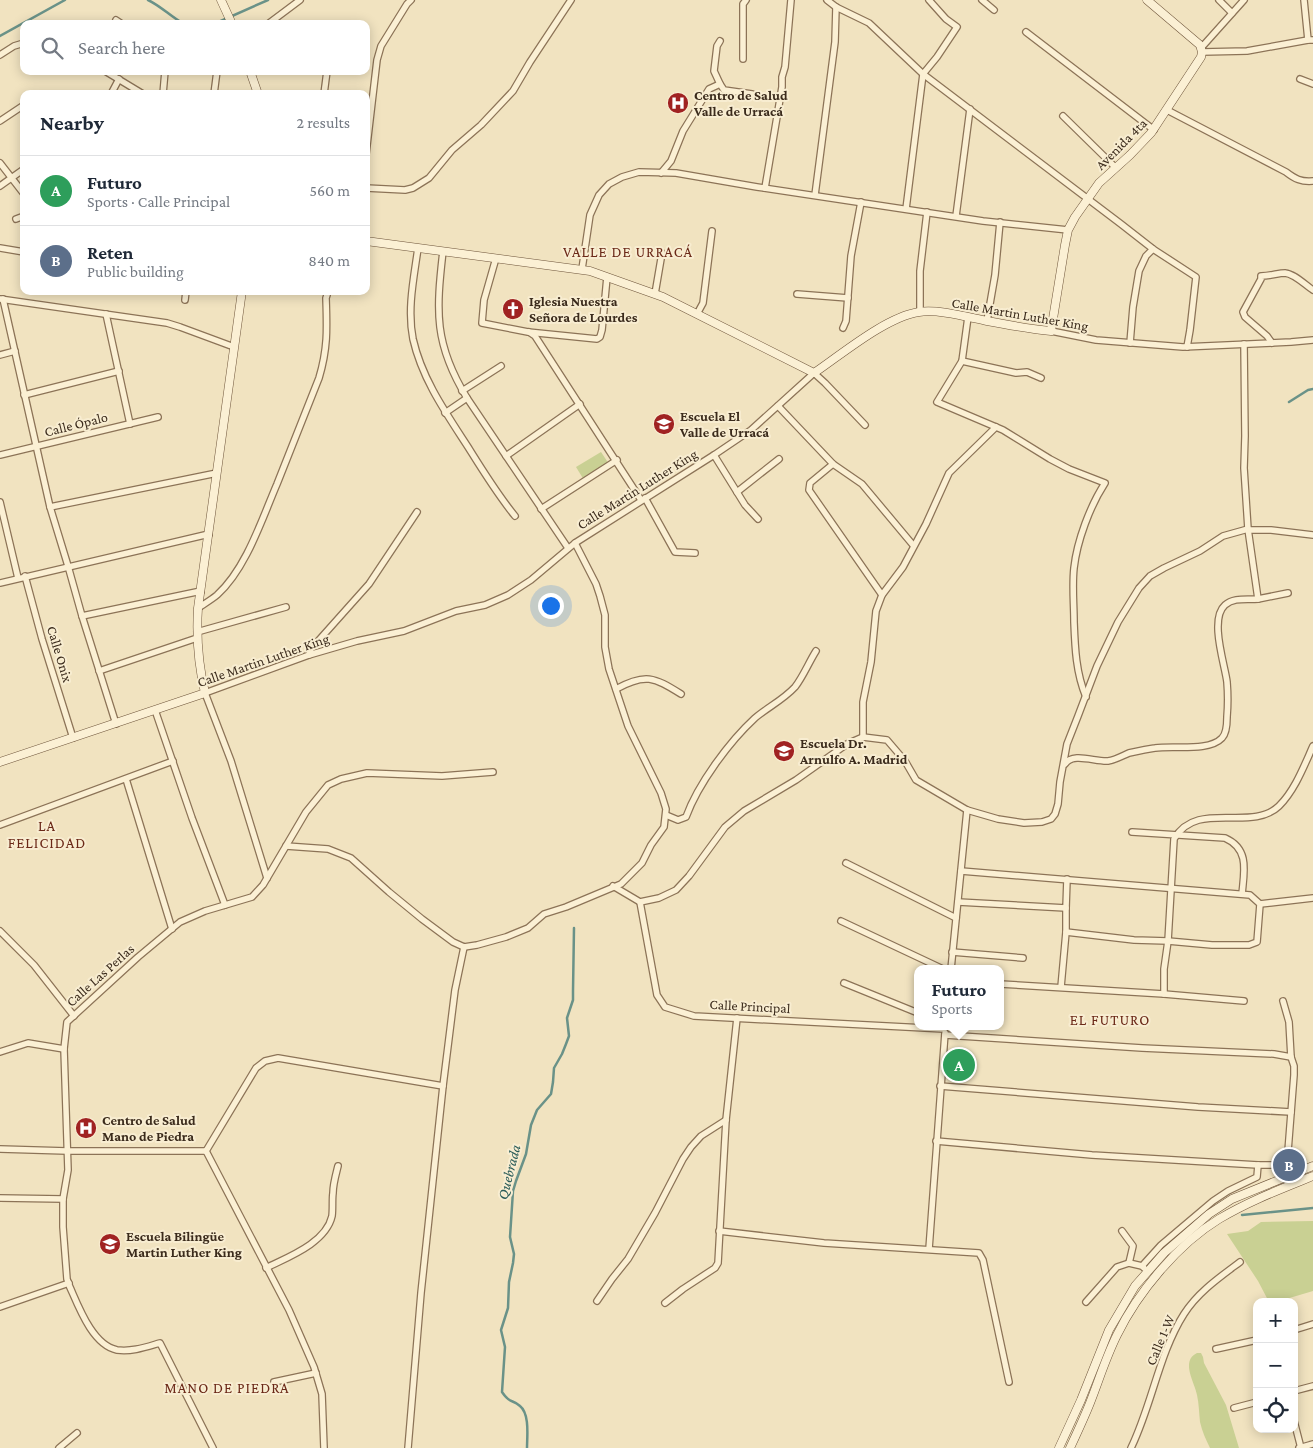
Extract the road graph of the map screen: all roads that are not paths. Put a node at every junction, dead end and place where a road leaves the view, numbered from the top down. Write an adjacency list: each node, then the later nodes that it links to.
1 (221, 0): 17 (street)
2 (300, 0): 18 (street)
3 (411, 0): 48 (street)
4 (571, 0): 57 (street)
5 (746, 0): 25 (street)
6 (791, 0): 58 (street)
7 (828, 0): 14 (street)
8 (929, 0): 26 (street)
9 (982, 0): 15 (street)
10 (1147, 0): 23 (street)
11 (1218, 0): 16 (street)
12 (1244, 0): 16 (street)
13 (1304, 0): 20 (street)
14 (836, 7): 26 (street); 60 (street)
15 (994, 10)
16 (1232, 13): 23 (street)
17 (230, 20)
18 (273, 20)
19 (1026, 32): 49 (street)
20 (1310, 40): 23 (street)
21 (720, 41): 34 (street)
22 (20, 44): 24 (street)
23 (1202, 50): 45 (street, Avenida 4ta)
24 (0, 55)
25 (743, 59)
26 (923, 74): 44 (street); 63 (street)
27 (112, 75): 32 (street)
28 (165, 75): 38 (street)
29 (216, 75): 39 (street)
30 (251, 75): 40 (street)
31 (326, 75): 41 (street)
32 (119, 79): 36 (street); 37 (street)
33 (1300, 80): 35 (street)
34 (720, 84): 42 (street); 53 (street)
35 (1313, 84)
36 (113, 90)
37 (137, 90)
38 (163, 90)
39 (215, 90)
40 (257, 90)
41 (325, 90)
42 (752, 94)
43 (20, 108): 47 (street)
44 (970, 109): 61 (street); 65 (street)
45 (1167, 110): 49 (street, Avenida 4ta); 55 (street)
46 (1063, 116): 51 (street)
47 (0, 121)
48 (370, 124)
49 (1154, 130): 51 (street, Avenida 4ta)
50 (0, 163): 54 (street)
51 (1116, 168): 61 (street, Avenida 4ta)
52 (20, 172): 54 (street)
53 (661, 173): 58 (street); 79 (street)
54 (11, 178): 56 (street); 59 (street)
55 (1313, 180)
56 (0, 186)
57 (370, 188)
58 (765, 188): 60 (street)
59 (20, 189)
60 (815, 196): 62 (street)
61 (1087, 198): 69 (street, Avenida 4ta); 74 (street)
62 (861, 202): 63 (street); 87 (street)
63 (906, 209): 64 (street)
64 (927, 212): 65 (street); 90 (street)
65 (956, 216): 68 (street)
66 (20, 217): 67 (street)
67 (16, 218)
68 (1000, 222): 69 (street); 94 (street)
69 (1068, 230): 96 (street, Avenida 4ta)
70 (712, 231): 92 (street)
71 (370, 242): 73 (street)
72 (0, 248): 75 (street)
73 (418, 248): 76 (street); 116 (street)
74 (1152, 249): 99 (street); 102 (street)
75 (20, 251)
76 (443, 251): 78 (street); 111 (street)
77 (662, 252): 82 (street)
78 (496, 258): 79 (street); 97 (street)
79 (582, 269): 80 (street)
80 (607, 277): 82 (street); 97 (street)
81 (1313, 290): 100 (street)
82 (655, 294): 92 (street)
83 (798, 294): 87 (street)
84 (185, 295): 89 (street)
85 (241, 295): 103 (street)
86 (327, 295): 153 (street)
87 (848, 298): 95 (street)
88 (1, 299): 91 (street); 104 (street)
89 (184, 300)
90 (920, 312): 93 (street, Calle Martin Luther King); 109 (street, Calle Martin Luther King)
91 (106, 314): 103 (street); 108 (street)
92 (697, 314): 109 (street)
93 (968, 317): 94 (street, Calle Martin Luther King); 106 (street)
94 (987, 321): 96 (street, Calle Martin Luther King)
95 (843, 328)
96 (1051, 331): 99 (street, Calle Martin Luther King)
97 (528, 332): 114 (street)
98 (1313, 340): 100 (street, Calle Martin Luther King)
99 (1130, 343): 102 (street, Calle Martin Luther King)
100 (1272, 343): 101 (street, Calle Martin Luther King)
101 (1244, 344): 102 (street, Calle Martin Luther King); 137 (street)
102 (1187, 347)
103 (234, 348): 128 (street)
104 (14, 351): 105 (street); 112 (street)
105 (0, 355)
106 (962, 361): 110 (street); 120 (street)
107 (502, 366): 111 (street)
108 (119, 371): 112 (street); 118 (street)
109 (814, 373): 115 (street, Calle Martin Luther King); 119 (street)
110 (1041, 378)
111 (462, 391): 113 (street)
112 (24, 395): 121 (street)
113 (467, 398): 116 (street); 124 (street)
114 (580, 404): 124 (street); 126 (street)
115 (778, 406): 123 (street, Calle Martin Luther King); 127 (street)
116 (445, 413): 135 (street)
117 (158, 417): 118 (street, Calle Ópalo)
118 (130, 424): 121 (street, Calle Ópalo)
119 (865, 425)
120 (996, 427): 141 (street); 162 (street)
121 (36, 446): 122 (street, Calle Ópalo); 132 (street)
122 (0, 455)
123 (714, 455): 129 (street); 130 (street, Calle Martin Luther King)
124 (506, 456): 133 (street)
125 (779, 459): 129 (street)
126 (616, 460): 130 (street); 133 (street)
127 (833, 464): 141 (street); 150 (street)
128 (217, 473): 132 (street); 138 (street)
129 (737, 492): 136 (street)
130 (643, 499): 140 (street, Calle Martin Luther King); 143 (street)
131 (0, 502): 146 (street)
132 (50, 507): 144 (street)
133 (541, 509): 142 (street)
134 (417, 512): 157 (street)
135 (515, 516)
136 (758, 519)
137 (1249, 529): 139 (street); 151 (street); 162 (street)
138 (209, 534): 144 (street); 148 (street)
139 (1313, 535)
140 (575, 543): 142 (street, Calle Martin Luther King); 159 (street)
141 (913, 545): 150 (street)
142 (568, 548): 157 (street, Calle Martin Luther King)
143 (695, 553)
144 (68, 566): 145 (street); 154 (street)
145 (25, 576): 146 (street); 166 (street, Calle Onix)
146 (18, 578): 147 (street)
147 (0, 583)
148 (201, 591): 153 (street); 154 (street)
149 (1288, 593): 151 (street)
150 (882, 595): 165 (street)
151 (1258, 599): 170 (street)
152 (286, 607): 155 (street)
153 (198, 608): 155 (street)
154 (82, 616): 158 (street)
155 (197, 635): 158 (street); 160 (street)
156 (816, 651): 174 (street)
157 (309, 655): 160 (street, Calle Martin Luther King)
158 (99, 672): 164 (street)
159 (616, 689): 161 (street); 174 (street)
160 (204, 693): 163 (street, Calle Martin Luther King); 181 (street)
161 (681, 694)
162 (1086, 697): 170 (street)
163 (155, 710): 164 (street, Calle Martin Luther King); 168 (street)
164 (116, 724): 166 (street, Calle Martin Luther King)
165 (863, 737): 173 (street); 187 (street)
166 (73, 738): 169 (street, Calle Martin Luther King)
167 (1313, 746): 177 (street)
168 (173, 761): 172 (street); 190 (street)
169 (0, 762)
170 (1063, 766): 173 (street)
171 (493, 772): 178 (street, Calle Las Perlas)
172 (126, 779): 175 (street); 194 (street)
173 (967, 810): 180 (street)
174 (666, 815): 183 (street)
175 (0, 825)
176 (1132, 832): 177 (street)
177 (1177, 835): 184 (street); 185 (street)
178 (286, 846): 181 (street, Calle Las Perlas); 198 (street)
179 (846, 863): 192 (street)
180 (961, 871): 182 (street); 188 (street)
181 (267, 878): 190 (street, Calle Las Perlas)
182 (1067, 880): 184 (street); 191 (street)
183 (613, 886): 187 (street); 198 (street)
184 (1171, 888): 185 (street); 197 (street)
185 (1242, 894): 189 (street)
186 (1313, 898): 189 (street)
187 (640, 902): 211 (street, Calle Principal)
188 (958, 902): 191 (street); 192 (street)
189 (1260, 904): 197 (street)
190 (225, 905): 194 (street, Calle Las Perlas)
191 (1066, 908): 196 (street)
192 (956, 918): 199 (street)
193 (841, 921): 201 (street)
194 (172, 929): 210 (street, Calle Las Perlas)
195 (0, 931): 210 (street)
196 (1066, 932): 197 (street); 205 (street)
197 (1168, 941): 206 (street)
198 (464, 947): 217 (street)
199 (952, 952): 200 (street); 202 (street)
200 (1023, 958)
201 (934, 965)
202 (951, 965)
203 (844, 984): 209 (street)
204 (1004, 984): 205 (street)
205 (1061, 987): 206 (street)
206 (1164, 994): 207 (street)
207 (1244, 1001)
208 (1283, 1001): 216 (street)
209 (914, 1011)
210 (74, 1016): 214 (street, Calle Las Perlas)
211 (737, 1018): 212 (street, Calle Principal); 220 (street)
212 (914, 1028)
213 (945, 1030): 216 (street, Calle Principal); 218 (street)
214 (64, 1050): 215 (street); 223 (street, Calle Las Perlas)
215 (0, 1052)
216 (1291, 1057): 219 (street)
217 (443, 1086): 224 (street); 260 (street)
218 (940, 1086): 219 (street); 221 (street)
219 (1291, 1112): 225 (street)
220 (726, 1120): 231 (street); 239 (street)
221 (936, 1141): 225 (street); 233 (street)
222 (0, 1149): 223 (street)
223 (67, 1151): 224 (street); 230 (street, Calle Las Perlas)
224 (206, 1151): 236 (street)
225 (1258, 1165): 237 (street)
226 (338, 1166): 236 (street)
227 (1313, 1166): 237 (street)
228 (1313, 1176): 262 (street)
229 (0, 1198): 230 (street)
230 (63, 1199): 238 (street, Calle Las Perlas)
231 (719, 1231): 233 (street); 241 (street)
232 (1122, 1231): 235 (street)
233 (929, 1249): 249 (street)
234 (1240, 1262): 263 (street, Calle 1-W)
235 (1129, 1263): 237 (street); 240 (street)
236 (266, 1268): 247 (street)
237 (1145, 1269): 261 (street)
238 (69, 1283): 242 (street); 258 (street, Calle Las Perlas)
239 (597, 1300)
240 (1086, 1302)
241 (665, 1303)
242 (0, 1308)
243 (1313, 1324): 244 (street)
244 (1298, 1329)
245 (1253, 1341): 246 (street)
246 (1216, 1349)
247 (316, 1373): 248 (street); 259 (street)
248 (274, 1382)
249 (1009, 1382)
250 (1313, 1386): 251 (street)
251 (1298, 1390)
252 (1253, 1403): 253 (street)
253 (1234, 1408)
254 (77, 1433): 257 (street)
255 (1297, 1433): 264 (street)
256 (1313, 1444): 264 (street)
257 (59, 1448)
258 (213, 1448)
259 (324, 1448)
260 (408, 1448)
261 (1059, 1448)
262 (1070, 1448)
263 (1131, 1448)
264 (1300, 1448)

